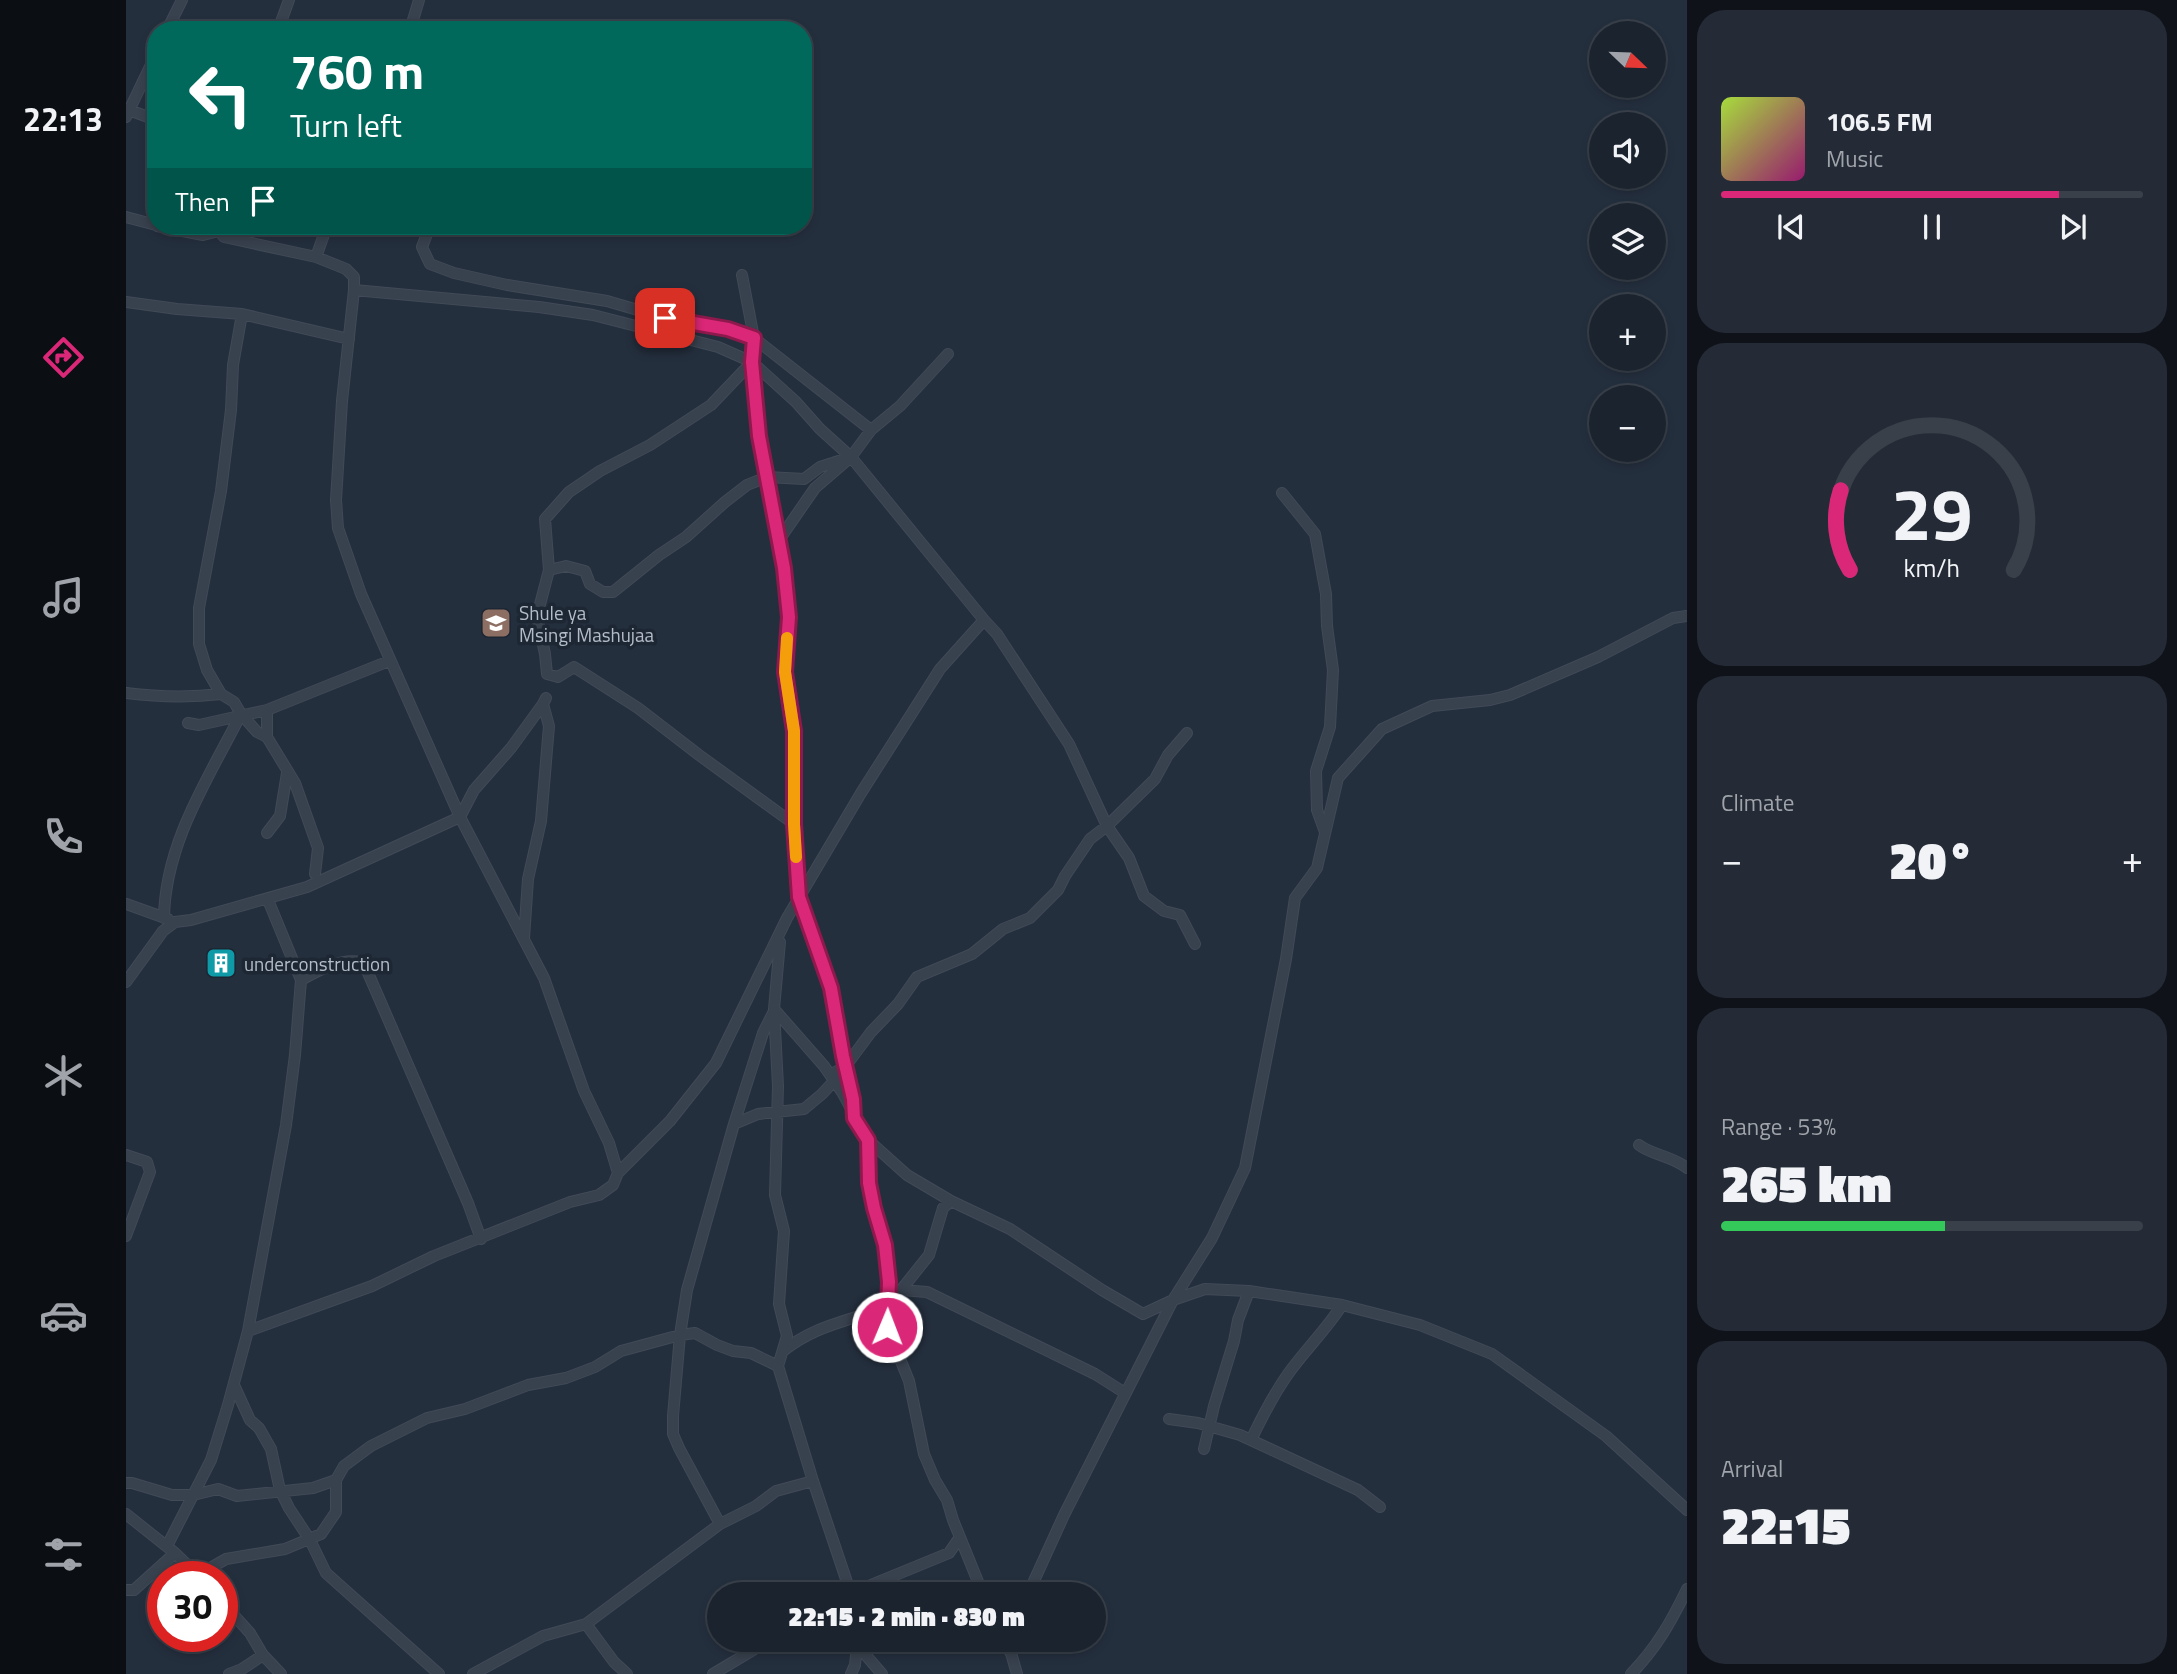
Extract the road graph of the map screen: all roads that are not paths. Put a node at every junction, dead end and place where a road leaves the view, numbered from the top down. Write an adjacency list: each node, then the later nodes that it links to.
1 (182, 0): 4 (street)
2 (289, 0): 5 (street)
3 (419, 0): 6 (street)
4 (172, 21)
5 (281, 21)
6 (413, 21)
7 (147, 73): 8 (street)
8 (128, 114): 9 (street)
9 (147, 118)
10 (126, 217): 11 (street)
11 (147, 223)
12 (223, 235): 15 (street)
13 (324, 235): 15 (street)
14 (427, 235): 20 (street)
15 (316, 257): 17 (street)
16 (742, 275): 20 (street)
17 (354, 290): 21 (street); 23 (street)
18 (126, 302): 19 (street)
19 (242, 314): 21 (street); 34 (street)
20 (754, 338): 23 (street); 24 (street)
21 (349, 339): 32 (street)
22 (948, 354): 24 (street)
23 (752, 362): 25 (street); 26 (street); 29 (street)
24 (871, 430): 25 (street)
25 (851, 457): 26 (street); 28 (street); 31 (street)
26 (767, 477): 28 (street); 29 (street)
27 (1282, 492): 45 (street)
28 (779, 540): 42 (street)
29 (549, 570): 42 (street)
30 (1687, 616): 45 (street)
31 (984, 620): 43 (street); 47 (street)
32 (389, 661): 35 (street); 41 (street)
33 (126, 693): 34 (street)
34 (221, 694): 36 (street)
35 (267, 710): 36 (street); 39 (street)
36 (241, 714): 37 (street); 39 (street); 50 (street)
37 (188, 723)
38 (1186, 733): 43 (street)
39 (267, 737): 40 (street)
40 (287, 772): 44 (street); 46 (street)
41 (460, 817): 48 (street); 53 (street); 53 (street)
42 (794, 824): 47 (street)
43 (1107, 826): 54 (street); 58 (street)
44 (267, 833)
45 (1326, 833): 74 (street)
46 (315, 874)
47 (799, 897): 52 (street); 58 (street)
48 (268, 900): 51 (street); 55 (street)
49 (126, 904): 50 (street)
50 (164, 918): 51 (street)
51 (175, 922): 56 (street)
52 (780, 934): 57 (street); 67 (street)
53 (524, 939): 67 (street)
54 (1195, 944)
55 (301, 980): 70 (street); 77 (street)
56 (126, 982)
57 (774, 1009): 59 (street); 60 (street); 62 (street)
58 (845, 1067): 59 (street); 61 (street)
59 (834, 1081): 60 (street); 61 (street)
60 (778, 1112): 62 (street); 79 (street)
61 (854, 1118): 63 (street)
62 (734, 1124): 78 (street)
63 (868, 1140): 68 (street); 73 (street)
64 (1639, 1145): 66 (street)
65 (126, 1156): 69 (street)
66 (1687, 1168)
67 (618, 1173): 70 (street)
68 (951, 1201): 71 (street); 74 (street)
69 (126, 1236)
70 (481, 1239): 77 (street)
71 (901, 1290): 73 (street); 82 (street)
72 (1249, 1291): 74 (street); 75 (street); 84 (street)
73 (888, 1295): 76 (street)
74 (1173, 1300): 82 (street)
75 (1342, 1305): 85 (street); 93 (street)
76 (887, 1306): 79 (street); 96 (street)
77 (248, 1331): 81 (street)
78 (680, 1335): 80 (street); 87 (street); 95 (street)
79 (783, 1351): 80 (street)
80 (778, 1366): 88 (street)
81 (233, 1385): 90 (street); 91 (street)
82 (1125, 1393): 104 (street)
83 (1169, 1419): 84 (street)
84 (1210, 1426): 85 (street); 86 (street)
85 (1251, 1440): 92 (street)
86 (1204, 1449)
87 (335, 1480): 90 (street); 97 (street)
88 (813, 1480): 95 (street); 101 (street)
89 (126, 1483): 91 (street)
90 (280, 1490): 91 (street); 97 (street)
91 (193, 1495): 98 (street)
92 (1380, 1507)
93 (1687, 1510)
94 (126, 1514): 98 (street)
95 (720, 1524): 108 (street)
96 (960, 1538): 102 (street); 103 (street)
97 (310, 1539): 100 (street); 116 (street)
98 (171, 1550): 99 (street); 106 (street)
99 (183, 1561)
100 (223, 1561)
101 (846, 1582)
102 (879, 1582)
103 (978, 1582)
104 (1033, 1582)
105 (1687, 1589): 123 (street)
106 (126, 1590)
107 (238, 1620): 113 (street)
108 (586, 1624): 117 (street); 118 (street)
109 (750, 1652): 119 (street)
110 (856, 1652): 120 (street)
111 (864, 1652): 121 (street)
112 (1011, 1653): 122 (street)
113 (263, 1655): 114 (street); 115 (street)
114 (229, 1674)
115 (281, 1674)
116 (439, 1674)
117 (473, 1674)
118 (627, 1674)
119 (713, 1674)
120 (851, 1674)
121 (882, 1674)
122 (1017, 1674)
123 (1631, 1674)

